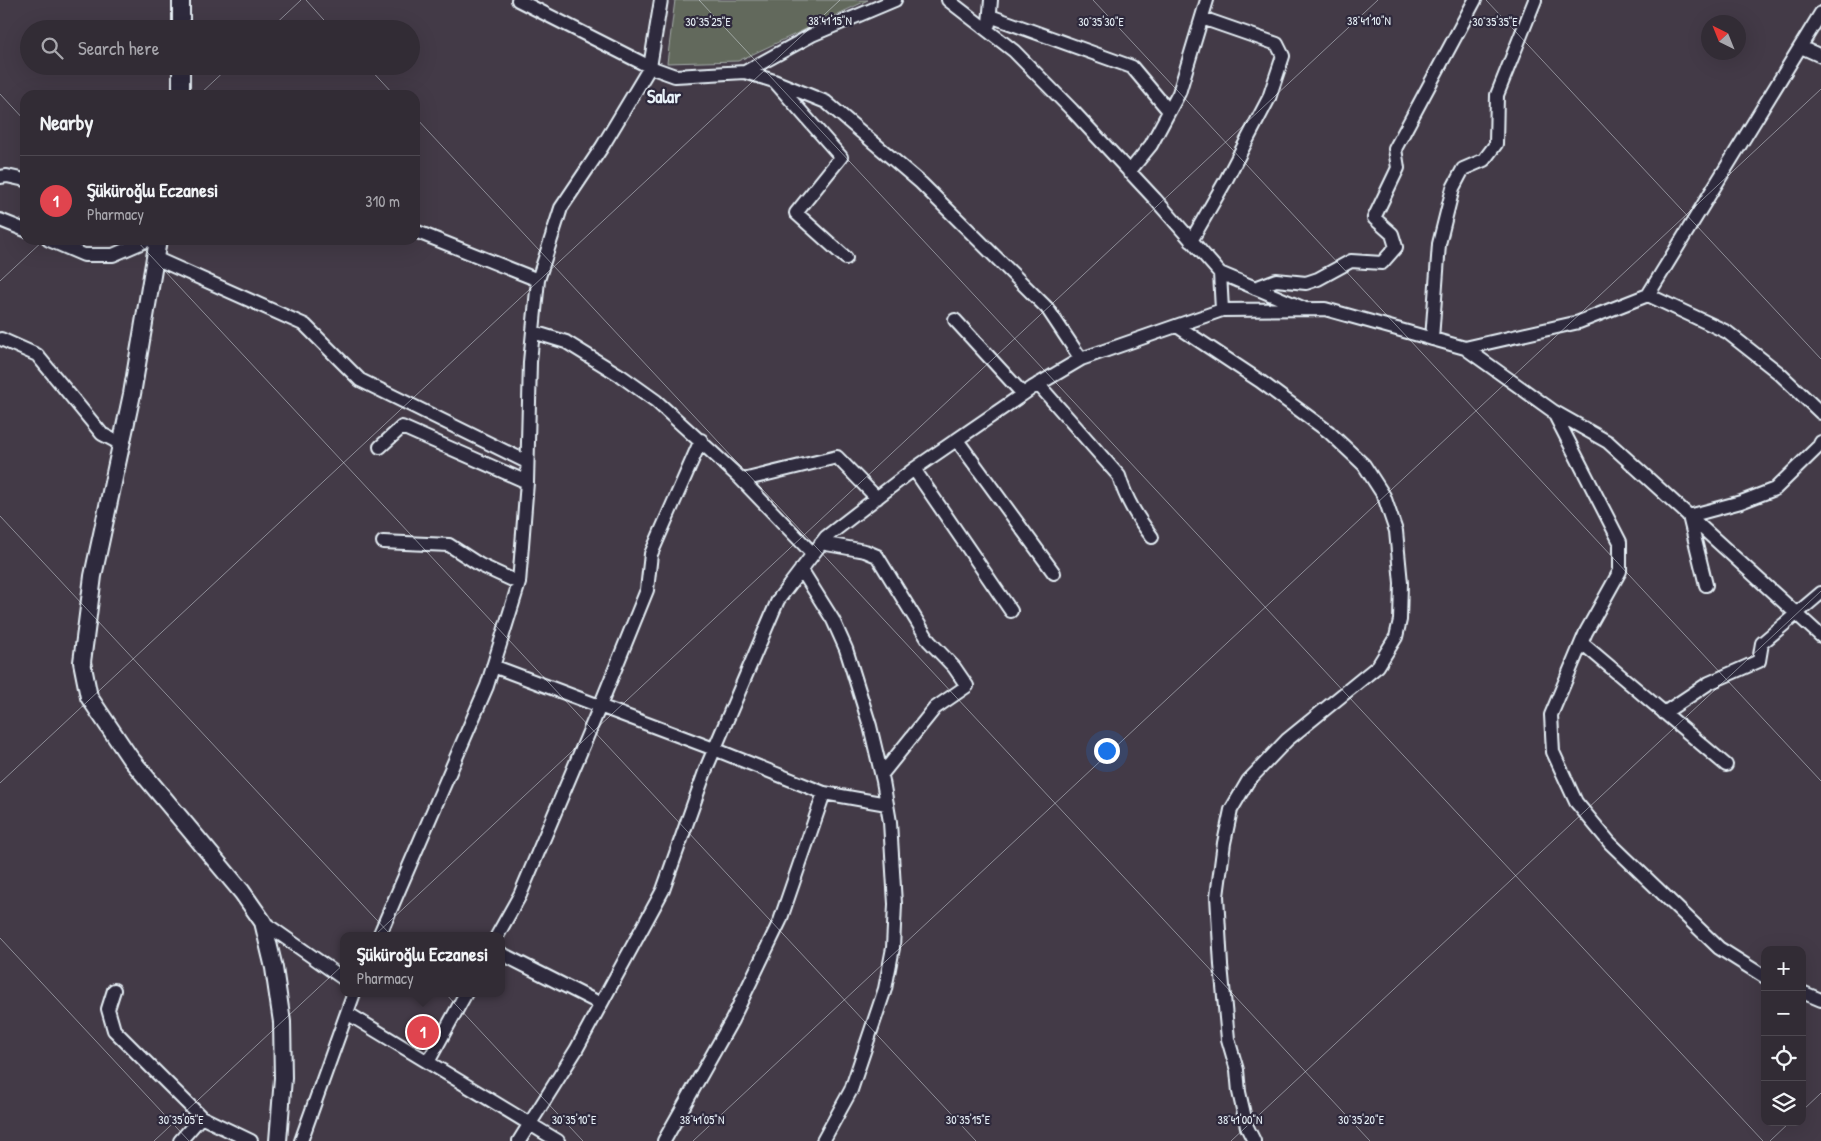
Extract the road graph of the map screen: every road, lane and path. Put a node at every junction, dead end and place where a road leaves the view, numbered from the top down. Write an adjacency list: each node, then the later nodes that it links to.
1 (181, 0): 13 (street)
2 (518, 0): 17 (street)
3 (661, 0): 17 (street)
4 (895, 0): 18 (street)
5 (948, 0): 14 (street)
6 (991, 0): 11 (street)
7 (1207, 0): 12 (street)
8 (1475, 0): 37 (street)
9 (1535, 0): 45 (street)
10 (1821, 13): 15 (street)
11 (990, 16): 14 (street); 22 (street)
12 (1202, 18): 22 (street); 29 (street)
13 (181, 20)
14 (988, 31): 23 (street)
15 (1801, 47): 16 (street); 38 (street)
16 (1821, 56)
17 (650, 67): 18 (street); 36 (street)
18 (745, 72): 20 (street)
19 (181, 75): 21 (street)
20 (774, 81): 34 (street); 47 (street)
21 (180, 90)
22 (1169, 112): 23 (street)
23 (1129, 172): 29 (street)
24 (0, 177): 25 (street)
25 (20, 179)
26 (0, 220): 27 (street)
27 (20, 228)
28 (420, 233): 36 (street)
29 (1191, 241): 35 (street)
30 (61, 245): 31 (street)
31 (136, 245)
32 (157, 245): 33 (street)
33 (155, 258): 55 (street); 57 (street)
34 (846, 258)
35 (1220, 273): 37 (street); 39 (street)
36 (538, 280): 43 (street)
37 (1255, 288): 40 (street)
38 (1648, 295): 46 (street); 51 (street)
39 (1222, 310): 40 (street); 42 (street)
40 (1307, 310): 45 (street)
41 (955, 320): 49 (street)
42 (1177, 326): 47 (street); 108 (street)
43 (533, 332): 52 (street); 57 (street)
44 (1, 339): 55 (street)
45 (1432, 339): 46 (street)
46 (1465, 348): 50 (street)
47 (1081, 359): 48 (street)
48 (1038, 384): 49 (street); 63 (street)
49 (1022, 394): 53 (street)
50 (1553, 411): 62 (street); 75 (street)
51 (1821, 413)
52 (700, 440): 59 (street); 77 (street)
53 (957, 440): 58 (street); 68 (street)
54 (1821, 442): 62 (street)
55 (121, 444): 84 (street)
56 (380, 448): 60 (street)
57 (527, 462): 60 (street)
58 (914, 469): 61 (street); 72 (street)
59 (743, 480): 61 (street); 66 (street)
60 (527, 482): 69 (street)
61 (877, 498): 65 (street)
62 (1689, 516): 70 (street); 73 (street)
63 (1152, 537)
64 (382, 542): 69 (street)
65 (821, 543): 66 (street); 81 (street)
66 (813, 554): 67 (street)
67 (801, 569): 79 (street); 81 (street)
68 (1054, 573)
69 (519, 583): 76 (street)
70 (1706, 585)
71 (1821, 593): 73 (street)
72 (1011, 611)
73 (1797, 614): 74 (street); 78 (street)
74 (1821, 636)
75 (1582, 643): 78 (street); 88 (street)
76 (493, 666): 77 (street); 85 (street)
77 (600, 706): 79 (street); 86 (street)
78 (1664, 713): 80 (street)
79 (714, 749): 82 (street); 95 (street)
80 (1726, 765)
81 (882, 774): 83 (street)
82 (824, 793): 83 (street); 106 (street)
83 (887, 804): 107 (street)
84 (263, 922): 89 (street); 102 (street)
85 (384, 932)
86 (499, 932)
87 (505, 956): 95 (street)
88 (1761, 974)
89 (340, 976)
90 (114, 990): 98 (street)
91 (1806, 994): 94 (street)
92 (353, 997): 96 (street)
93 (464, 997): 97 (street)
94 (1821, 1000)
95 (601, 1004): 99 (street)
96 (347, 1013): 97 (street); 103 (street)
97 (428, 1062): 99 (street)
98 (201, 1117): 100 (street); 101 (street)
99 (530, 1124): 104 (street); 105 (street)
100 (180, 1141)
101 (251, 1141)
102 (278, 1141)
103 (301, 1141)
104 (519, 1141)
105 (558, 1141)
106 (664, 1141)
107 (822, 1141)
108 (1254, 1141)

